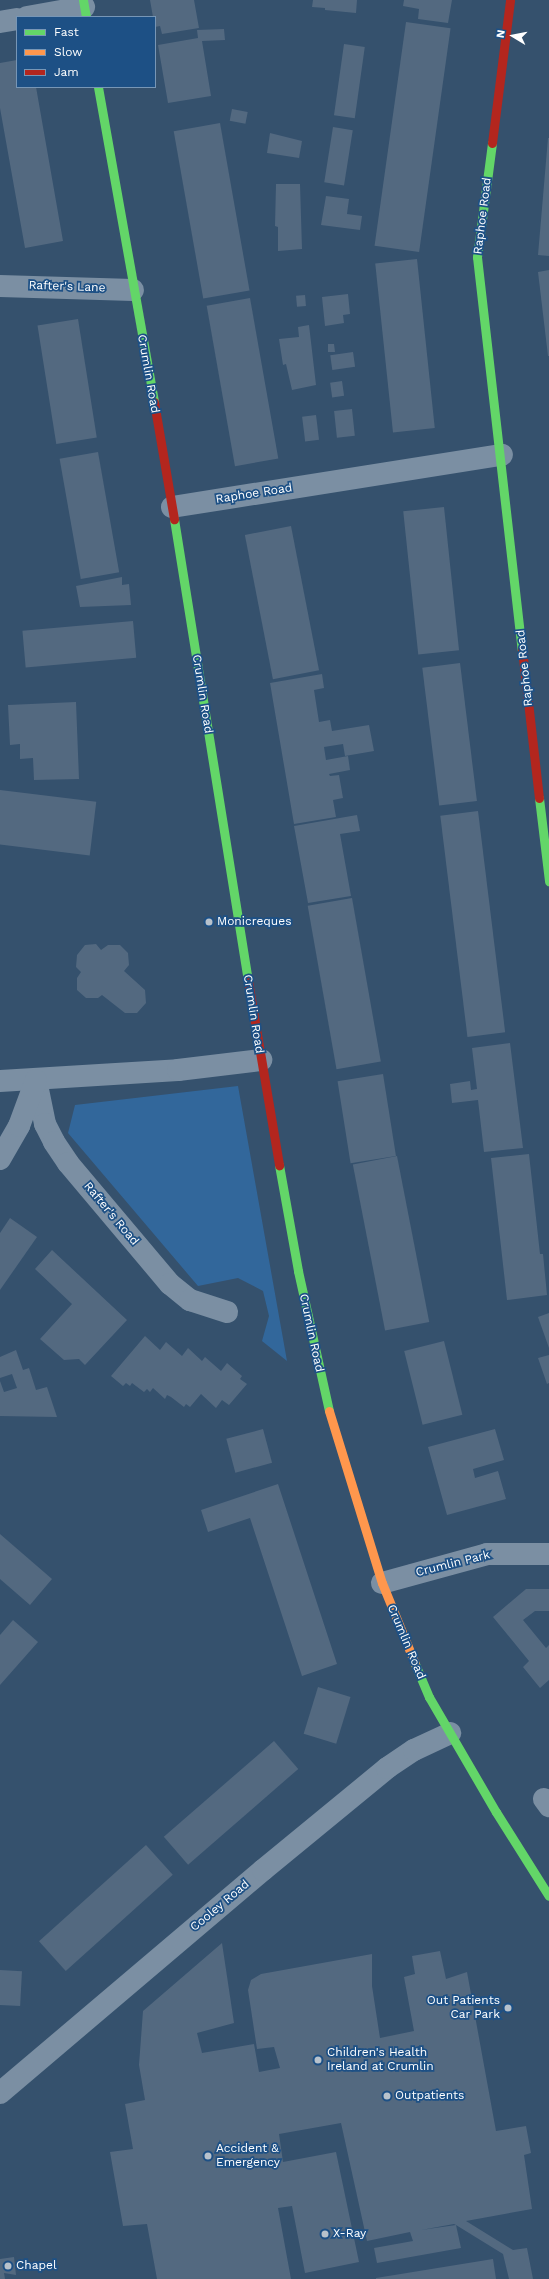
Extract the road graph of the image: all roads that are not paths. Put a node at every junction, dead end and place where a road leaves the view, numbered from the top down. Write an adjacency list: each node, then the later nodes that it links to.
1 (510, 0): 9 (main road, Raphoe Road)
2 (84, 8): 3 (street)
3 (33, 16)
4 (16, 19): 5 (street)
5 (0, 22)
6 (98, 88): 8 (main road, Crumlin Road)
7 (0, 286): 8 (street, Rafter's Lane)
8 (133, 290): 10 (main road, Crumlin Road)
9 (502, 455): 10 (street, Raphoe Road); 11 (main road, Raphoe Road)
10 (172, 507): 12 (main road, Crumlin Road)
11 (549, 881)
12 (261, 1060): 13 (street); 18 (main road, Crumlin Road)
13 (36, 1080): 14 (street); 15 (street); 16 (street, Rafter's Road)
14 (0, 1081)
15 (0, 1159)
16 (227, 1312)
17 (549, 1554): 18 (street, Crumlin Park)
18 (382, 1583): 19 (main road, Crumlin Road)
19 (450, 1733): 20 (main road, Crumlin Road); 21 (street, Cooley Road)
20 (549, 1896)
21 (0, 2093)

